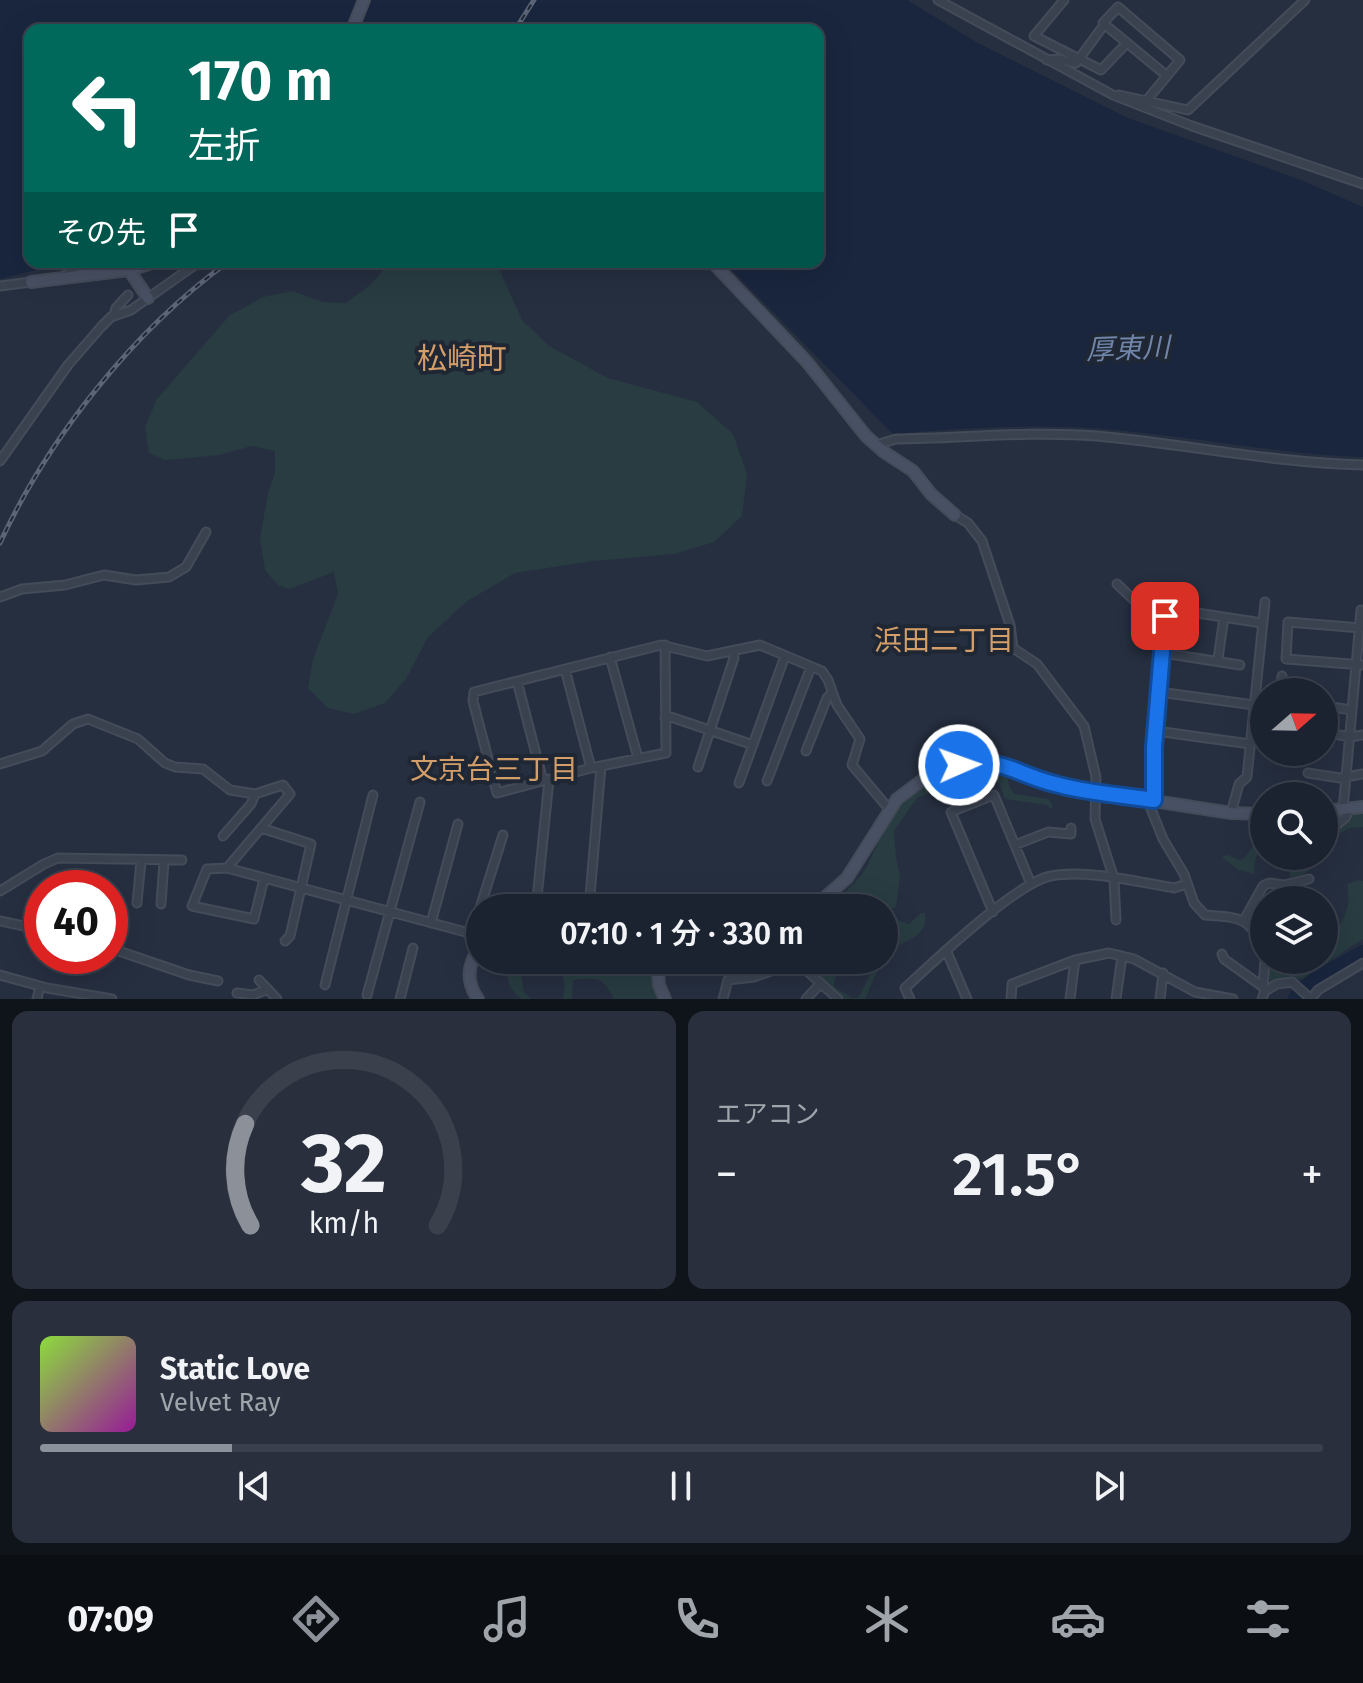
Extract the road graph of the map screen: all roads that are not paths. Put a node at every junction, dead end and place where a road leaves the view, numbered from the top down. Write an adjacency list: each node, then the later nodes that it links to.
1 (364, 0): 5 (street)
2 (938, 0): 9 (street)
3 (1064, 0): 8 (street)
4 (1305, 0): 12 (street)
5 (354, 24)
6 (1101, 29): 8 (street)
7 (1123, 47): 8 (street)
8 (1079, 59): 9 (street)
9 (1047, 60): 11 (street)
10 (1167, 76): 10 (street); 12 (street)
11 (1113, 95): 12 (street); 13 (street)
12 (1147, 100)
13 (1363, 184)
14 (75, 268): 19 (street)
15 (136, 268): 18 (street)
16 (190, 268): 23 (street)
17 (716, 268): 25 (street)
18 (129, 270): 19 (street); 23 (street)
19 (63, 277): 20 (street)
20 (31, 282): 21 (street)
21 (0, 286)
22 (128, 295): 24 (street)
23 (148, 298): 24 (street)
24 (114, 315): 26 (street)
25 (876, 445): 27 (street); 28 (street)
26 (0, 461)
27 (1363, 465)
28 (955, 515): 75 (street)
29 (206, 532): 31 (street)
30 (1117, 584): 33 (street)
31 (0, 597)
32 (1265, 602): 36 (street)
33 (1165, 609): 35 (street); 40 (street)
34 (1361, 610): 37 (street)
35 (1224, 617): 36 (street); 43 (street)
36 (1262, 623): 48 (street)
37 (1361, 628): 45 (street); 45 (street)
38 (665, 645): 39 (street); 42 (street); 55 (street)
39 (733, 651): 41 (street); 56 (street)
40 (1163, 653): 43 (street); 50 (street)
41 (785, 656): 46 (street); 62 (street)
42 (610, 657): 47 (street); 64 (street)
43 (1218, 659): 44 (street)
44 (1240, 665)
45 (1360, 665): 54 (street)
46 (811, 667): 51 (street); 73 (street)
47 (565, 669): 49 (street); 68 (street)
48 (1257, 678)
49 (517, 681): 72 (street); 72 (street)
50 (1159, 692): 52 (street); 57 (street)
51 (832, 693): 63 (street); 81 (street)
52 (1250, 704)
53 (1338, 708): 54 (street)
54 (1352, 710): 60 (street)
55 (665, 718): 56 (street); 64 (street)
56 (710, 731): 62 (street); 67 (street)
57 (1156, 731): 61 (street); 78 (street)
58 (1338, 735): 60 (street)
59 (1363, 735): 60 (street)
60 (1350, 737): 71 (street)
61 (1250, 744): 84 (street)
62 (753, 745): 74 (street)
63 (806, 751)
64 (638, 758): 66 (street)
65 (0, 764): 76 (street)
66 (601, 766): 68 (street); 106 (street)
67 (698, 767)
68 (591, 768): 72 (street)
69 (1308, 773): 71 (street)
70 (1363, 774): 71 (street)
71 (1346, 776): 83 (street)
72 (546, 780): 105 (street)
73 (767, 781)
74 (739, 783)
75 (1098, 791): 78 (street); 81 (street); 98 (street)
76 (255, 794): 88 (street); 91 (street)
77 (373, 795): 108 (street)
78 (1150, 799): 84 (street); 101 (street)
79 (420, 802): 111 (street)
80 (1363, 807): 83 (street)
81 (889, 809): 107 (street)
82 (1338, 810): 83 (street)
83 (1347, 810): 87 (street)
84 (1231, 813): 85 (street)
85 (1250, 814)
86 (458, 824): 116 (street)
87 (1338, 824)
88 (261, 828): 96 (street); 102 (street)
89 (1071, 828): 92 (street)
90 (503, 835): 104 (street)
91 (223, 836)
92 (1015, 845): 100 (street); 112 (street)
93 (182, 860): 95 (street)
94 (141, 861): 95 (street); 103 (street); 109 (street)
95 (164, 861): 110 (street)
96 (227, 868): 97 (street); 97 (street)
97 (264, 879): 102 (street)
98 (1114, 879): 100 (street); 101 (street); 113 (street)
99 (1309, 879): 114 (street)
100 (1031, 884): 112 (street)
101 (1187, 884): 114 (street)
102 (301, 889): 108 (street); 120 (street)
103 (0, 891)
104 (485, 894)
105 (537, 894)
106 (590, 894)
107 (829, 894)
108 (347, 901): 111 (street); 135 (street)
109 (137, 903)
110 (161, 904)
111 (390, 912): 116 (street); 140 (street)
112 (993, 912): 122 (street)
113 (1116, 920)
114 (1244, 920): 118 (street)
115 (0, 921): 117 (street)
116 (431, 923): 119 (street)
117 (24, 926)
118 (1250, 927)
119 (466, 934)
120 (285, 941)
121 (413, 948): 146 (street)
122 (946, 950): 152 (street); 153 (street)
123 (128, 954): 133 (street)
124 (1222, 954): 138 (street)
125 (1122, 956): 126 (street); 128 (street); 156 (street)
126 (1075, 960): 154 (street); 155 (street)
127 (1363, 963): 142 (street)
128 (1163, 973): 141 (street); 157 (street)
129 (469, 974): 147 (street)
130 (658, 974): 148 (street)
131 (0, 975): 136 (street)
132 (259, 980): 137 (street)
133 (218, 981)
134 (820, 984): 149 (street); 150 (street); 151 (street)
135 (325, 985)
136 (40, 986): 143 (street); 144 (street)
137 (268, 989): 139 (street); 145 (street)
138 (1263, 992): 142 (street)
139 (237, 993)
140 (367, 995)
141 (1206, 997): 158 (street)
142 (1309, 997)
143 (37, 999)
144 (112, 999)
145 (277, 999)
146 (400, 999)
147 (478, 999)
148 (665, 999)
149 (723, 999)
150 (806, 999)
151 (838, 999)
152 (910, 999)
153 (967, 999)
154 (1011, 999)
155 (1070, 999)
156 (1116, 999)
157 (1160, 999)
158 (1233, 999)

